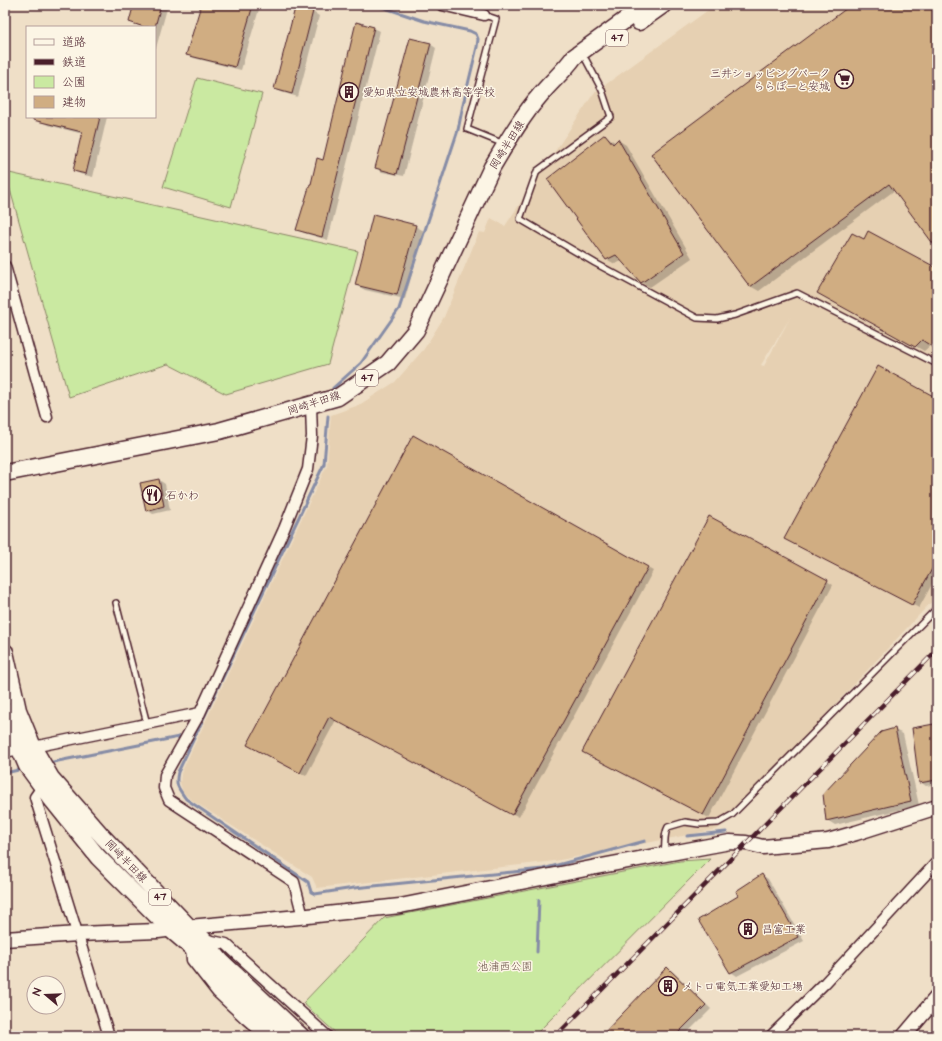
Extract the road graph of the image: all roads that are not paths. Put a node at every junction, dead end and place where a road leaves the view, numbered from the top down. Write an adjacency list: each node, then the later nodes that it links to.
1 (442, 5): 4 (street)
2 (646, 5): 6 (main road, 岡崎半田線 / 47)
3 (663, 5): 5 (main road, 47)
4 (484, 15): 7 (lane)
5 (586, 60): 6 (main road, 47); 9 (lane)
6 (568, 65): 7 (main road, 岡崎半田線 / 47)
7 (505, 145): 10 (main road, 岡崎半田線 / 47)
8 (5, 266): 11 (street)
9 (937, 364)
10 (311, 405): 12 (main road, 岡崎半田線 / 47); 17 (street)
11 (47, 417)
12 (5, 473)
13 (116, 603): 18 (lane)
14 (937, 608): 22 (lane)
15 (5, 652): 19 (main road, 岡崎半田線 / 47)
16 (5, 712): 19 (main road, 岡崎半田線 / 47)
17 (200, 713): 18 (street); 24 (street)
18 (147, 724): 19 (street)
19 (19, 749): 20 (main road, 岡崎半田線 / 47); 25 (main road, 岡崎半田線 / 47)
20 (42, 787): 26 (main road, 岡崎半田線 / 47); 27 (street)
21 (937, 806): 22 (street)
22 (664, 854): 24 (street)
23 (937, 862): 36 (street)
24 (303, 917): 25 (street)
25 (189, 927): 26 (street); 29 (main road, 岡崎半田線 / 47)
26 (172, 930): 27 (street); 29 (main road, 岡崎半田線 / 47)
27 (78, 934): 28 (street); 31 (street)
28 (5, 939)
29 (197, 943): 32 (street); 33 (main road, 岡崎半田線 / 47); 34 (main road, 岡崎半田線 / 47); 35 (street)
30 (937, 996): 37 (street)
31 (109, 1036)
32 (266, 1036)
33 (282, 1036)
34 (300, 1036)
35 (327, 1036)
36 (771, 1036)
37 (904, 1036)

